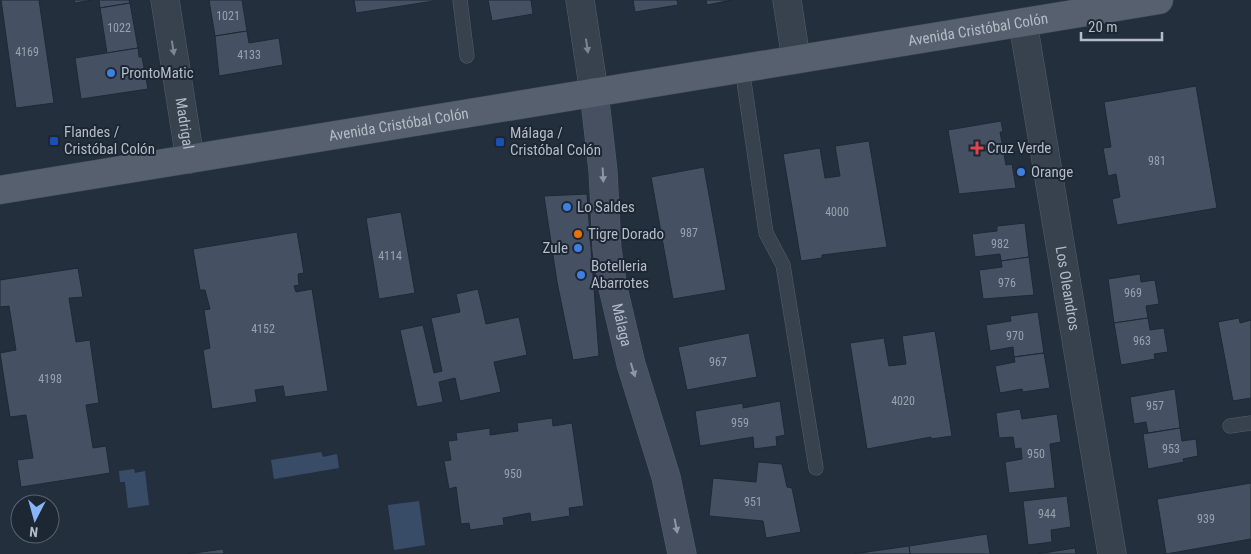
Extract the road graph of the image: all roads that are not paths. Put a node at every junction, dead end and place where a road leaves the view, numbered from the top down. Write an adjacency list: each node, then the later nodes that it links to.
1 (165, 0): 12 (street, Madrigal, one-way to 12)
2 (460, 0): 8 (lane)
3 (580, 0): 11 (street, Málaga, one-way to 11)
4 (787, 0): 9 (street)
5 (1160, 0): 6 (main road, Avenida Cristóbal Colón)
6 (1058, 8): 7 (main road, Avenida Cristóbal Colón)
7 (1023, 23): 9 (main road, Avenida Cristóbal Colón); 18 (street, Los Oleandros)
8 (467, 56)
9 (796, 59): 10 (main road, Avenida Cristóbal Colón)
10 (742, 68): 11 (main road, Avenida Cristóbal Colón); 16 (lane)
11 (594, 92): 12 (main road, Avenida Cristóbal Colón); 17 (street, Málaga, one-way to 17)
12 (190, 159): 13 (main road, Avenida Cristóbal Colón)
13 (0, 190)
14 (1251, 423): 15 (lane)
15 (1230, 426)
16 (816, 468)
17 (682, 554)
18 (1112, 554)

